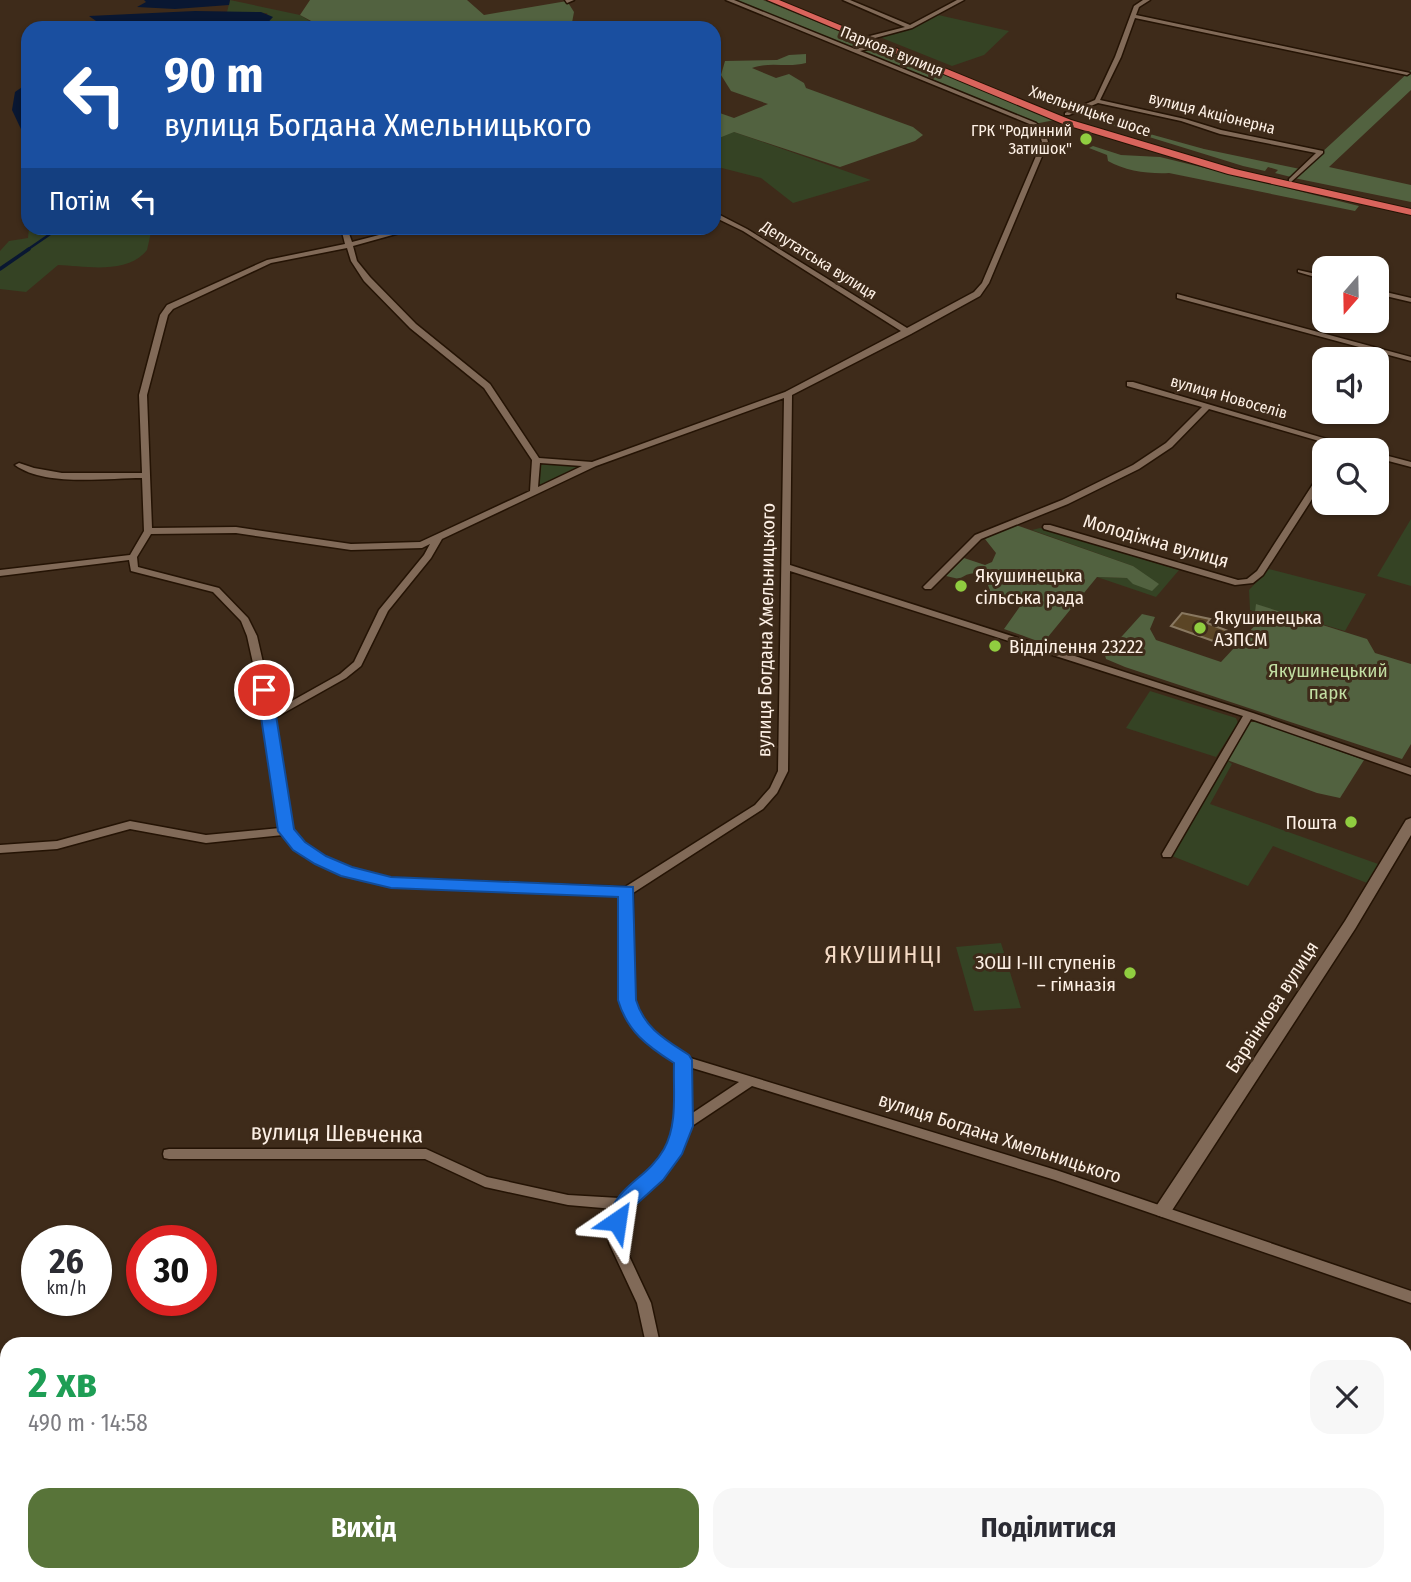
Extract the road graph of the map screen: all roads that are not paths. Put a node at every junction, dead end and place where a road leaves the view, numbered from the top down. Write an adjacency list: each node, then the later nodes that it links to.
1 (729, 0): 10 (street, Паркова вулиця)
2 (771, 0): 9 (highway, Хмельницьке шосе)
3 (786, 0): 9 (highway, Хмельницьке шосе)
4 (846, 0): 8 (street)
5 (961, 0): 8 (street)
6 (1147, 0): 7 (street)
7 (1133, 16): 11 (street); 12 (street)
8 (910, 27): 9 (street)
9 (872, 40): 10 (street); 13 (highway, Хмельницьке шосе)
10 (855, 51): 26 (street, Паркова вулиця)
11 (1407, 73)
12 (1097, 101): 13 (street); 14 (street, вулиця Акціонерна)
13 (1062, 116): 14 (highway, Хмельницьке шосе); 16 (highway, Хмельницьке шосе)
14 (1291, 180): 15 (highway, Хмельницьке шосе)
15 (1411, 206)
16 (1411, 212)
17 (721, 218): 26 (street, Депутатська вулиця)
18 (346, 235): 20 (street)
19 (386, 235): 20 (street)
20 (350, 245): 33 (street); 37 (street)
21 (1300, 271): 22 (street)
22 (1312, 274)
23 (1390, 295): 25 (street)
24 (1180, 296): 27 (street)
25 (1411, 300)
26 (908, 332): 29 (street)
27 (1411, 359)
28 (1130, 384): 30 (street, вулиця Новоселів)
29 (788, 394): 34 (street); 44 (street, вулиця Богдана Хмельницького)
30 (1207, 406): 31 (street, вулиця Новоселів); 46 (street)
31 (1312, 438)
32 (1389, 459): 36 (street)
33 (536, 460): 34 (street); 38 (street)
34 (593, 464): 38 (street)
35 (19, 465): 37 (street)
36 (1411, 465)
37 (144, 475): 41 (street)
38 (534, 490): 42 (street)
39 (1312, 492): 40 (street, Молодіжна вулиця)
40 (1046, 527)
41 (148, 531): 42 (street); 43 (street)
42 (438, 539): 48 (street)
43 (133, 557): 45 (street); 48 (street)
44 (787, 567): 47 (street); 54 (street, вулиця Богдана Хмельницького)
45 (0, 573)
46 (928, 587)
47 (1249, 715): 49 (street); 53 (street)
48 (270, 717): 51 (street)
49 (1411, 772)
50 (1411, 823): 60 (street, Барвінкова вулиця)
51 (286, 831): 52 (street); 54 (street)
52 (0, 849)
53 (1167, 854)
54 (627, 891): 55 (street, вулиця Богдана Хмельницького)
55 (683, 1060): 56 (street, вулиця Богдана Хмельницького); 57 (street)
56 (751, 1080): 57 (street); 60 (street, вулиця Богдана Хмельницького)
57 (683, 1126): 59 (street)
58 (169, 1154): 59 (street, вулиця Шевченка)
59 (622, 1204): 62 (street)
60 (1163, 1210): 61 (street, вулиця Богдана Хмельницького)
61 (1411, 1297)
62 (651, 1337)

